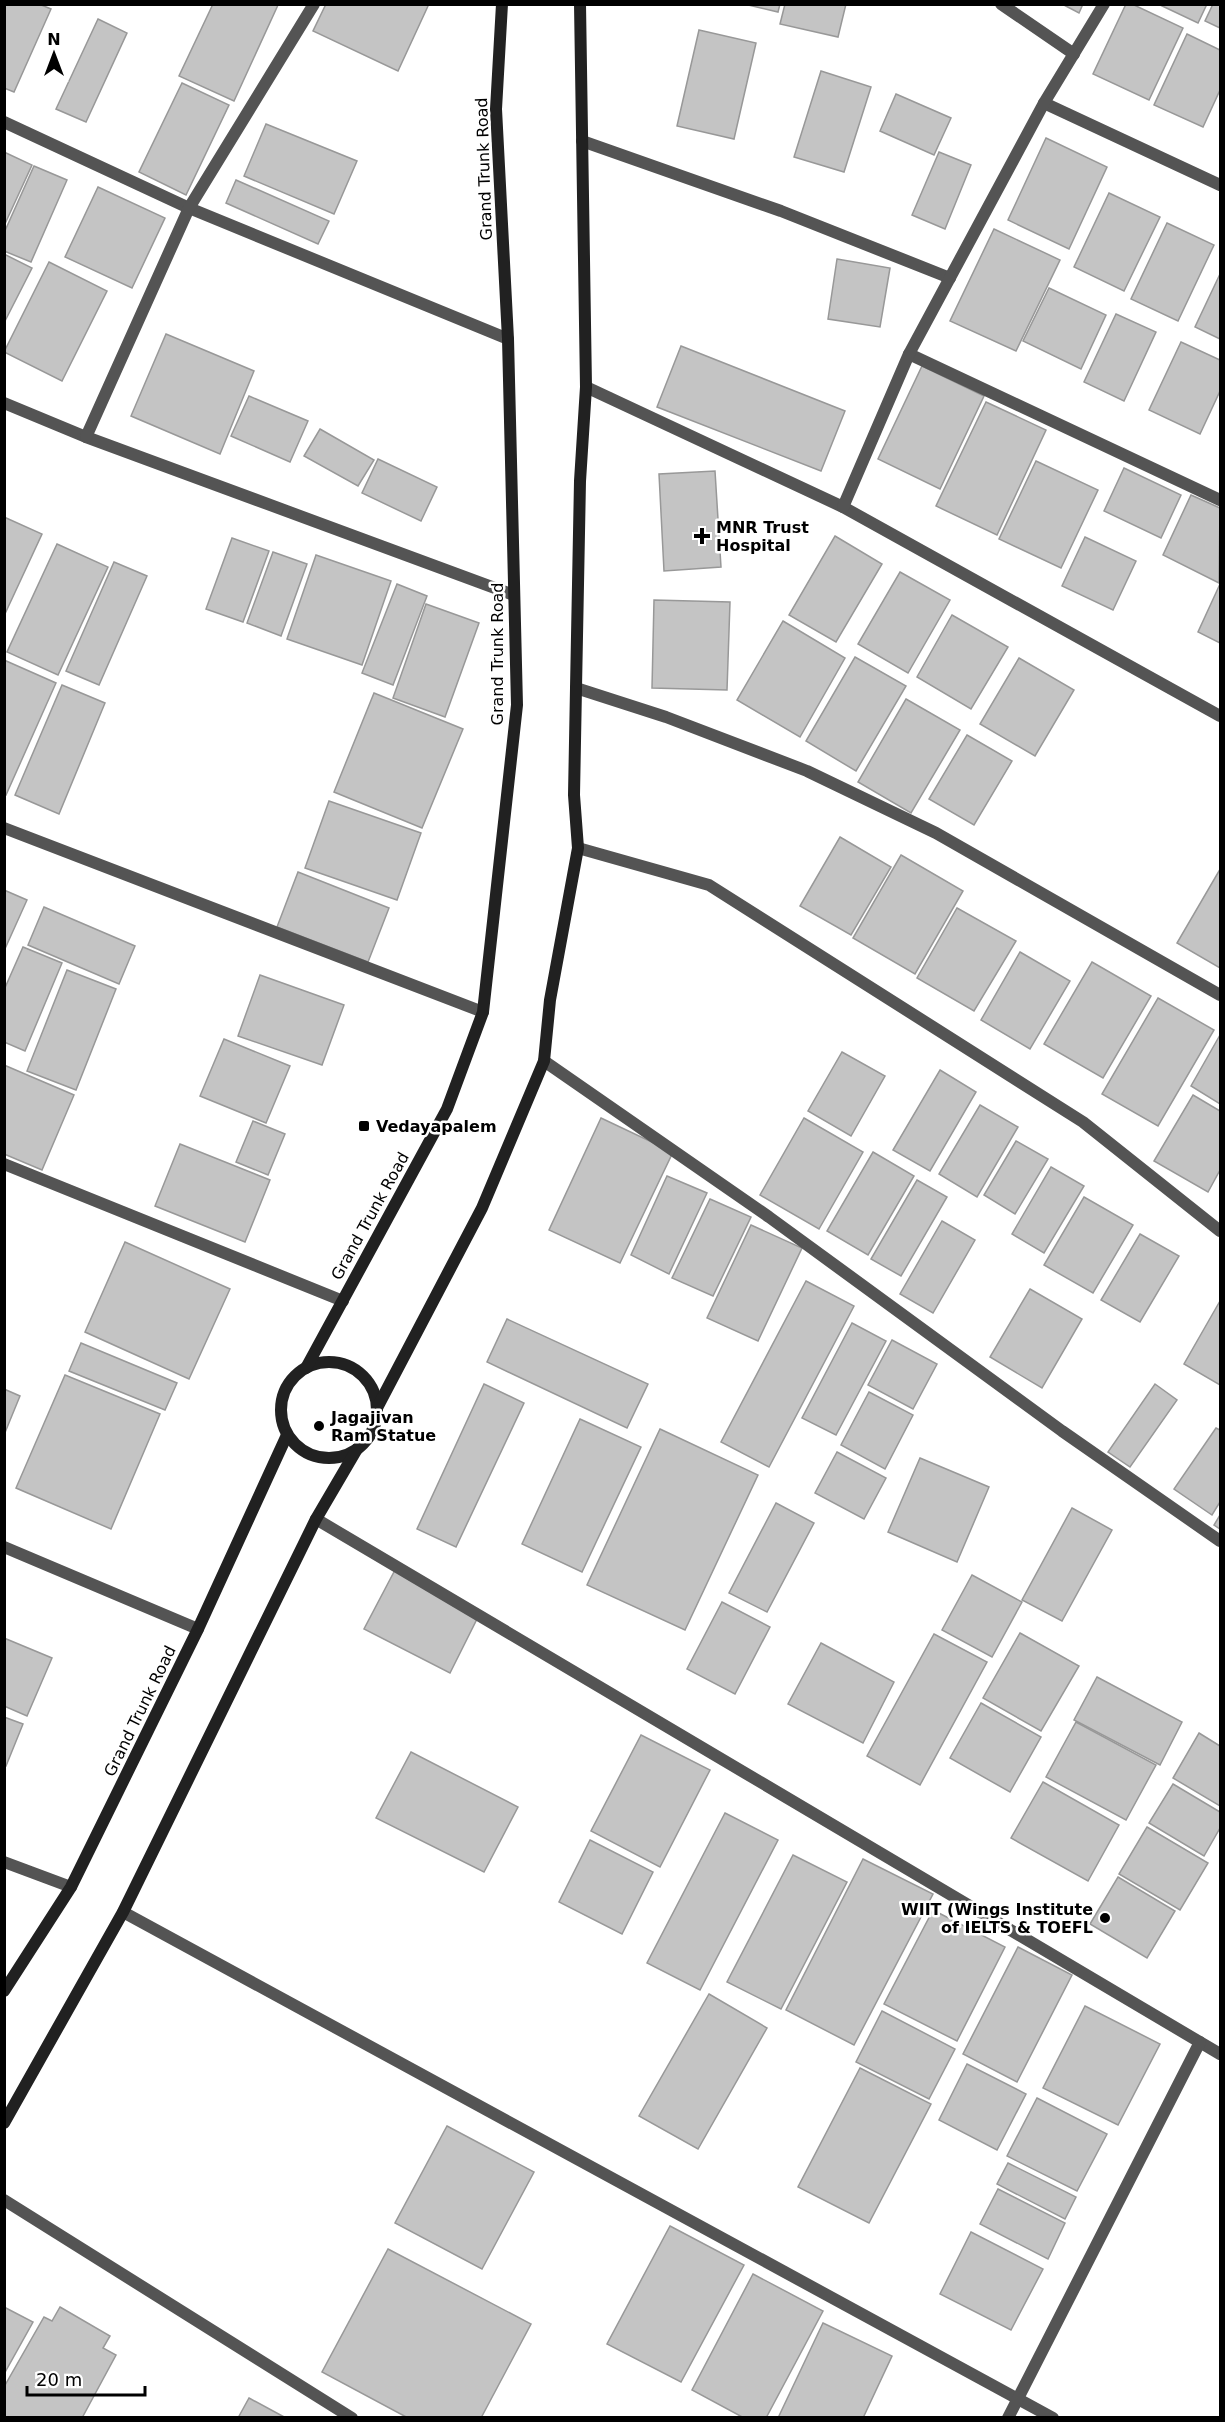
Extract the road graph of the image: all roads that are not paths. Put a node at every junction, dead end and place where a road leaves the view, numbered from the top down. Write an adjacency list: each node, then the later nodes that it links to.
1 (502, 4): 13 (main road, Grand Trunk Road)
2 (580, 4): 9 (main road)
3 (1001, 4): 6 (street)
4 (1104, 4): 6 (street)
5 (312, 5): 11 (street)
6 (1074, 54): 7 (street)
7 (1044, 103): 10 (street); 12 (street)
8 (4, 122): 11 (street)
9 (582, 141): 12 (street); 15 (main road)
10 (1221, 185)
11 (189, 208): 13 (street); 17 (street)
12 (950, 278): 14 (street)
13 (508, 339): 20 (main road, Grand Trunk Road)
14 (909, 354): 18 (street); 19 (street)
15 (586, 387): 19 (street); 21 (main road)
16 (4, 403): 17 (street)
17 (86, 437): 20 (street)
18 (1221, 500)
19 (843, 507): 22 (street)
20 (514, 594): 26 (main road, Grand Trunk Road)
21 (576, 688): 24 (main road); 25 (street)
22 (1221, 716)
23 (4, 828): 26 (street)
24 (578, 848): 27 (main road); 29 (street)
25 (1221, 995)
26 (483, 1012): 30 (main road, Grand Trunk Road)
27 (544, 1061): 32 (main road); 36 (street)
28 (4, 1164): 30 (street)
29 (1221, 1231)
30 (343, 1301): 31 (main road, Grand Trunk Road)
31 (306, 1368): 32 (main road); 33 (main road)
32 (377, 1408): 34 (main road)
33 (287, 1435): 34 (main road); 38 (main road, Grand Trunk Road)
34 (357, 1449): 35 (main road)
35 (316, 1520): 41 (main road); 43 (street)
36 (1221, 1541)
37 (4, 1547): 38 (street)
38 (198, 1629): 40 (main road, Grand Trunk Road)
39 (4, 1862): 40 (street)
40 (71, 1887): 42 (main road, Grand Trunk Road)
41 (123, 1912): 45 (main road); 47 (street)
42 (4, 1991)
43 (1200, 2042): 44 (street); 47 (street)
44 (1221, 2054)
45 (4, 2123)
46 (4, 2200): 48 (street)
47 (1018, 2398): 49 (street); 50 (street)
48 (352, 2418)
49 (1008, 2418)
50 (1053, 2418)

